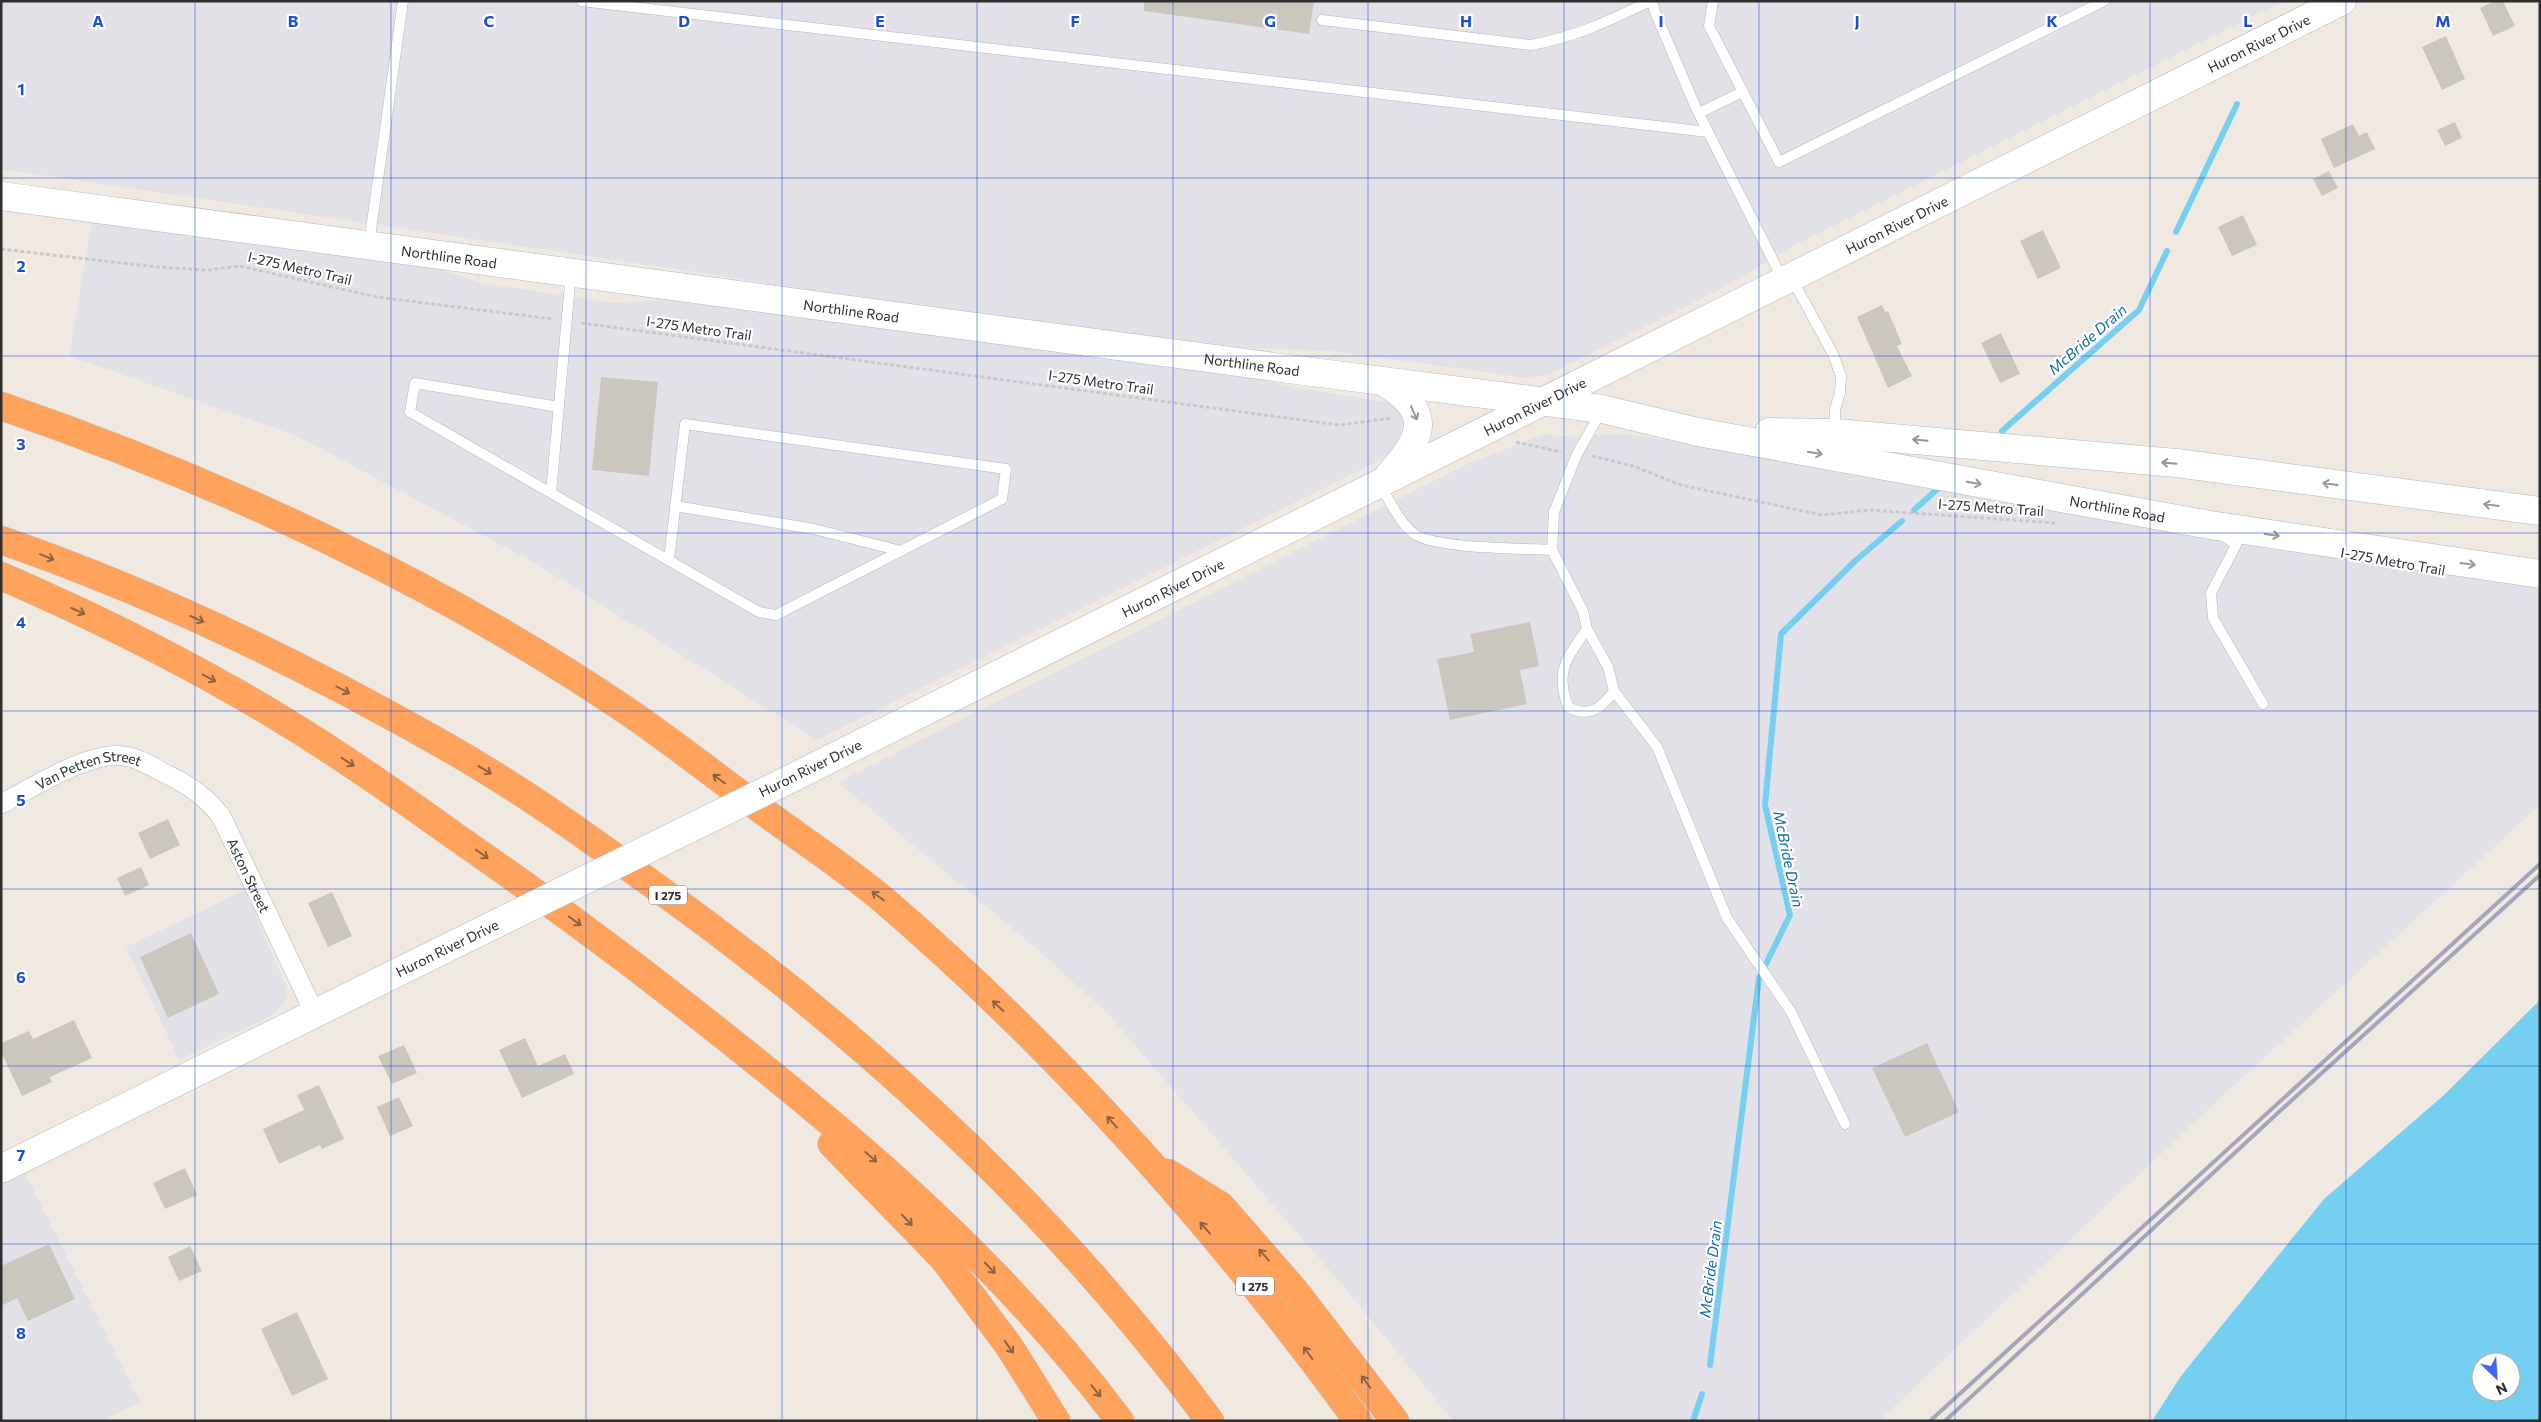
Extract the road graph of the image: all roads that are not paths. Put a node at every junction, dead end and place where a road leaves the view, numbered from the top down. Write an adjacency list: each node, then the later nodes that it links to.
1 (403, 1): 12 (lane)
2 (581, 1): 10 (lane)
3 (1651, 1): 7 (lane); 9 (lane)
4 (1713, 1): 8 (lane)
5 (2104, 1): 8 (lane)
6 (2326, 5): 14 (street, Huron River Drive)
7 (1322, 20)
8 (1742, 92): 9 (lane)
9 (1699, 113): 10 (lane)
10 (1708, 132): 14 (lane)
11 (1, 196): 12 (street, Northline Road)
12 (369, 245): 13 (street, Northline Road)
13 (571, 272): 15 (street, Northline Road); 18 (lane)
14 (1787, 279): 16 (street, Huron River Drive); 21 (lane)
15 (1381, 380): 16 (street, Northline Road); 22 (street, one-way to 22)
16 (1544, 402): 19 (street, Northline Road); 22 (street, Huron River Drive)
17 (1, 406): 41 (highway, I 275, one-way to 17)
18 (559, 407): 23 (lane); 23 (lane)
19 (1602, 409): 20 (street, Northline Road); 29 (lane)
20 (1698, 432): 21 (street, Northline Road); 26 (street, Northline Road, one-way to 26)
21 (1835, 432): 25 (street, Northline Road, one-way to 21)
22 (1380, 485): 29 (lane); 39 (street, Huron River Drive, bridge)
23 (551, 493): 30 (lane)
24 (675, 506): 28 (lane); 28 (lane); 30 (lane)
25 (2540, 511)
26 (2210, 525): 31 (street, Northline Road, one-way to 31); 35 (lane)
27 (1, 540): 45 (highway, I 275, one-way to 45)
28 (901, 550): 30 (lane)
29 (1552, 550): 33 (lane)
30 (669, 560)
31 (2540, 574)
32 (1, 576): 38 (highway, one-way to 38)
33 (1587, 629): 34 (lane); 34 (lane)
34 (1614, 691): 40 (lane)
35 (2263, 704)
36 (150, 766): 37 (street, Van Petten Street); 39 (street, Aston Street)
37 (1, 804)
38 (684, 1004): 43 (highway, one-way to 43); 44 (highway, one-way to 44)
39 (314, 1014): 42 (street, Huron River Drive)
40 (1845, 1124)
41 (1144, 1158): 46 (highway, I 275, one-way to 41); 47 (highway, one-way to 41)
42 (1, 1169)
43 (1056, 1421)
44 (1120, 1421)
45 (1210, 1421)
46 (1358, 1421)
47 (1395, 1421)

